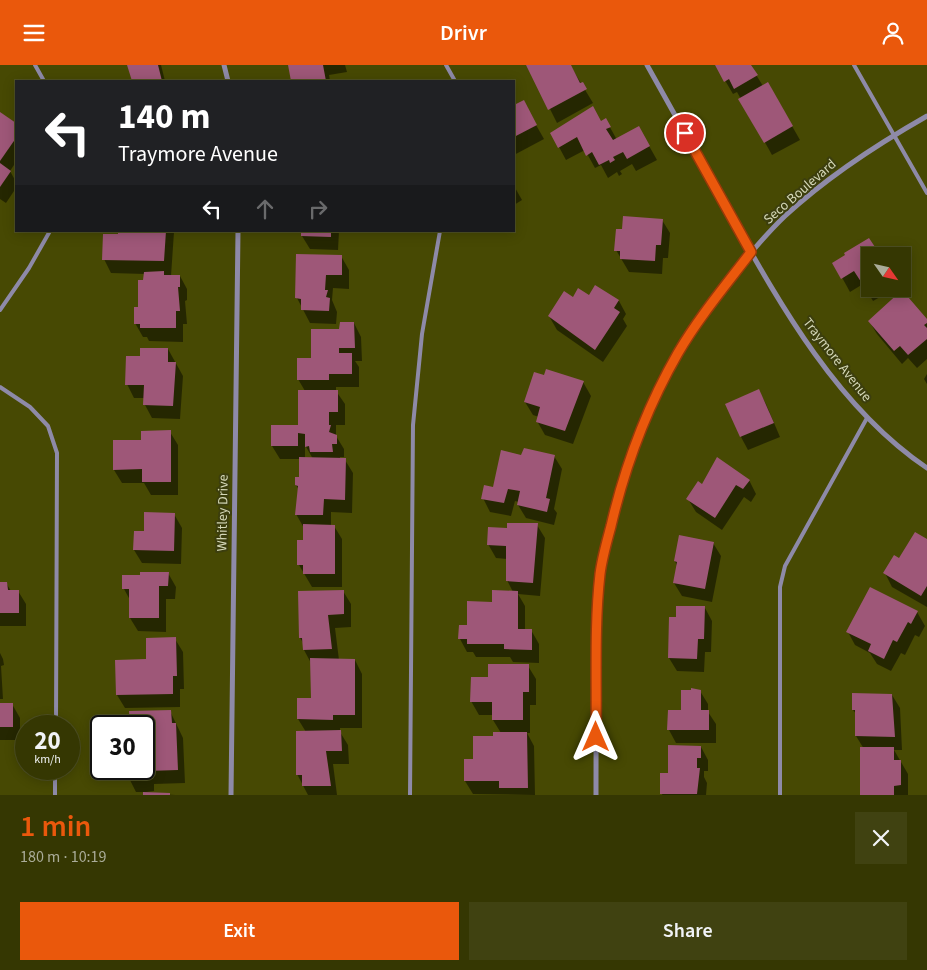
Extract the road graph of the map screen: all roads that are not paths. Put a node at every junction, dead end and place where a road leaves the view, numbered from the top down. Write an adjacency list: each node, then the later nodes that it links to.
1 (35, 65): 6 (lane)
2 (224, 65): 7 (street)
3 (446, 65): 8 (lane)
4 (647, 65): 15 (street, Traymore Avenue)
5 (854, 65): 10 (lane)
6 (43, 80)
7 (228, 80)
8 (454, 80)
9 (927, 116): 10 (street, Seco Boulevard)
10 (894, 135): 11 (lane); 15 (street, Seco Boulevard)
11 (927, 193)
12 (49, 232): 16 (lane)
13 (238, 232): 23 (street, Whitley Drive)
14 (440, 232): 24 (lane)
15 (751, 252): 18 (street, Traymore Avenue); 25 (street, Seco Boulevard)
16 (0, 310)
17 (0, 387): 20 (lane)
18 (867, 418): 19 (street, Traymore Avenue); 26 (lane)
19 (927, 468)
20 (56, 715)
21 (55, 780): 22 (lane)
22 (55, 795)
23 (230, 795)
24 (410, 795)
25 (596, 795)
26 (780, 795)

